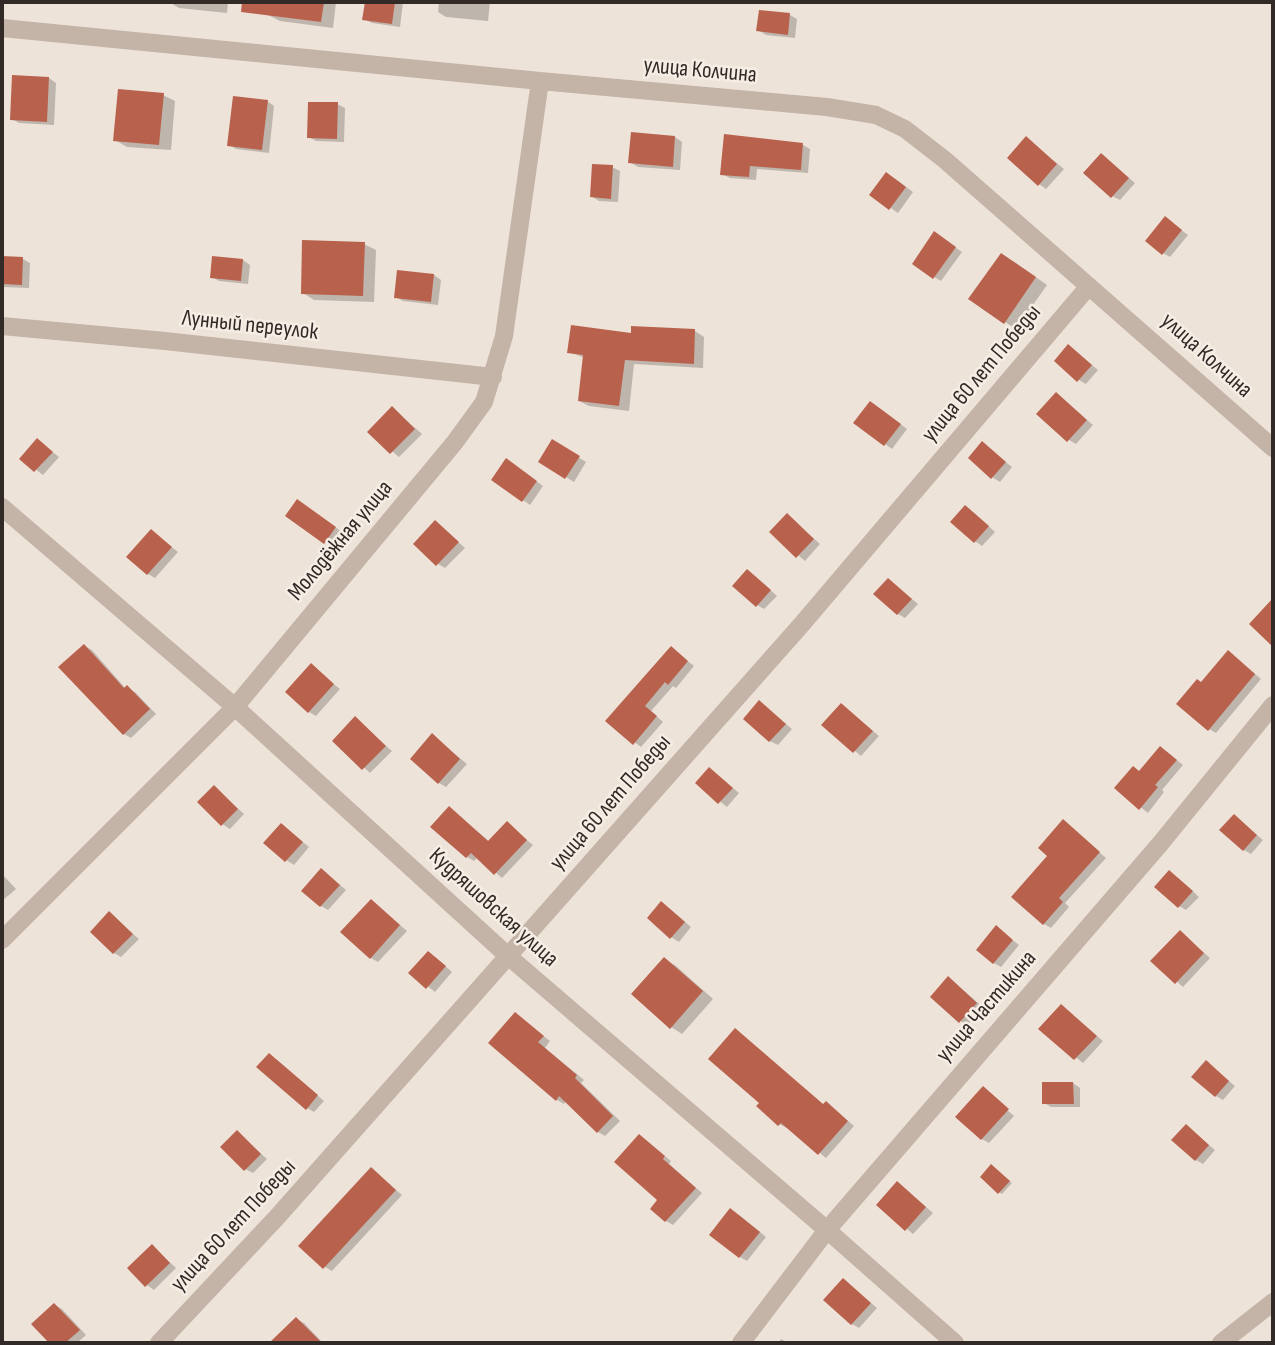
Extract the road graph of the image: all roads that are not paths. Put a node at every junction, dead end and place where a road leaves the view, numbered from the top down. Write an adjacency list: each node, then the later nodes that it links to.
1 (2, 28): 2 (street, улица Колчина)
2 (540, 81): 3 (street, улица Колчина); 5 (street, Молодёжная улица)
3 (1089, 286): 6 (street, улица Колчина); 11 (street, улица 60 лет Победы)
4 (2, 327): 5 (street, Лунный переулок)
5 (493, 377): 9 (street, Молодёжная улица)
6 (1273, 449)
7 (2, 507): 9 (street, Кудряшовская улица)
8 (1273, 705): 12 (street, улица Частикина)
9 (234, 707): 10 (street, Молодёжная улица); 11 (street, Кудряшовская улица)
10 (2, 940)
11 (508, 956): 12 (street, Кудряшовская улица); 14 (street, улица 60 лет Победы)
12 (827, 1230): 15 (street, улица Частикина); 16 (street, Кудряшовская улица)
13 (1273, 1301): 17 (street)
14 (159, 1343)
15 (741, 1343)
16 (956, 1343)
17 (1221, 1343)

